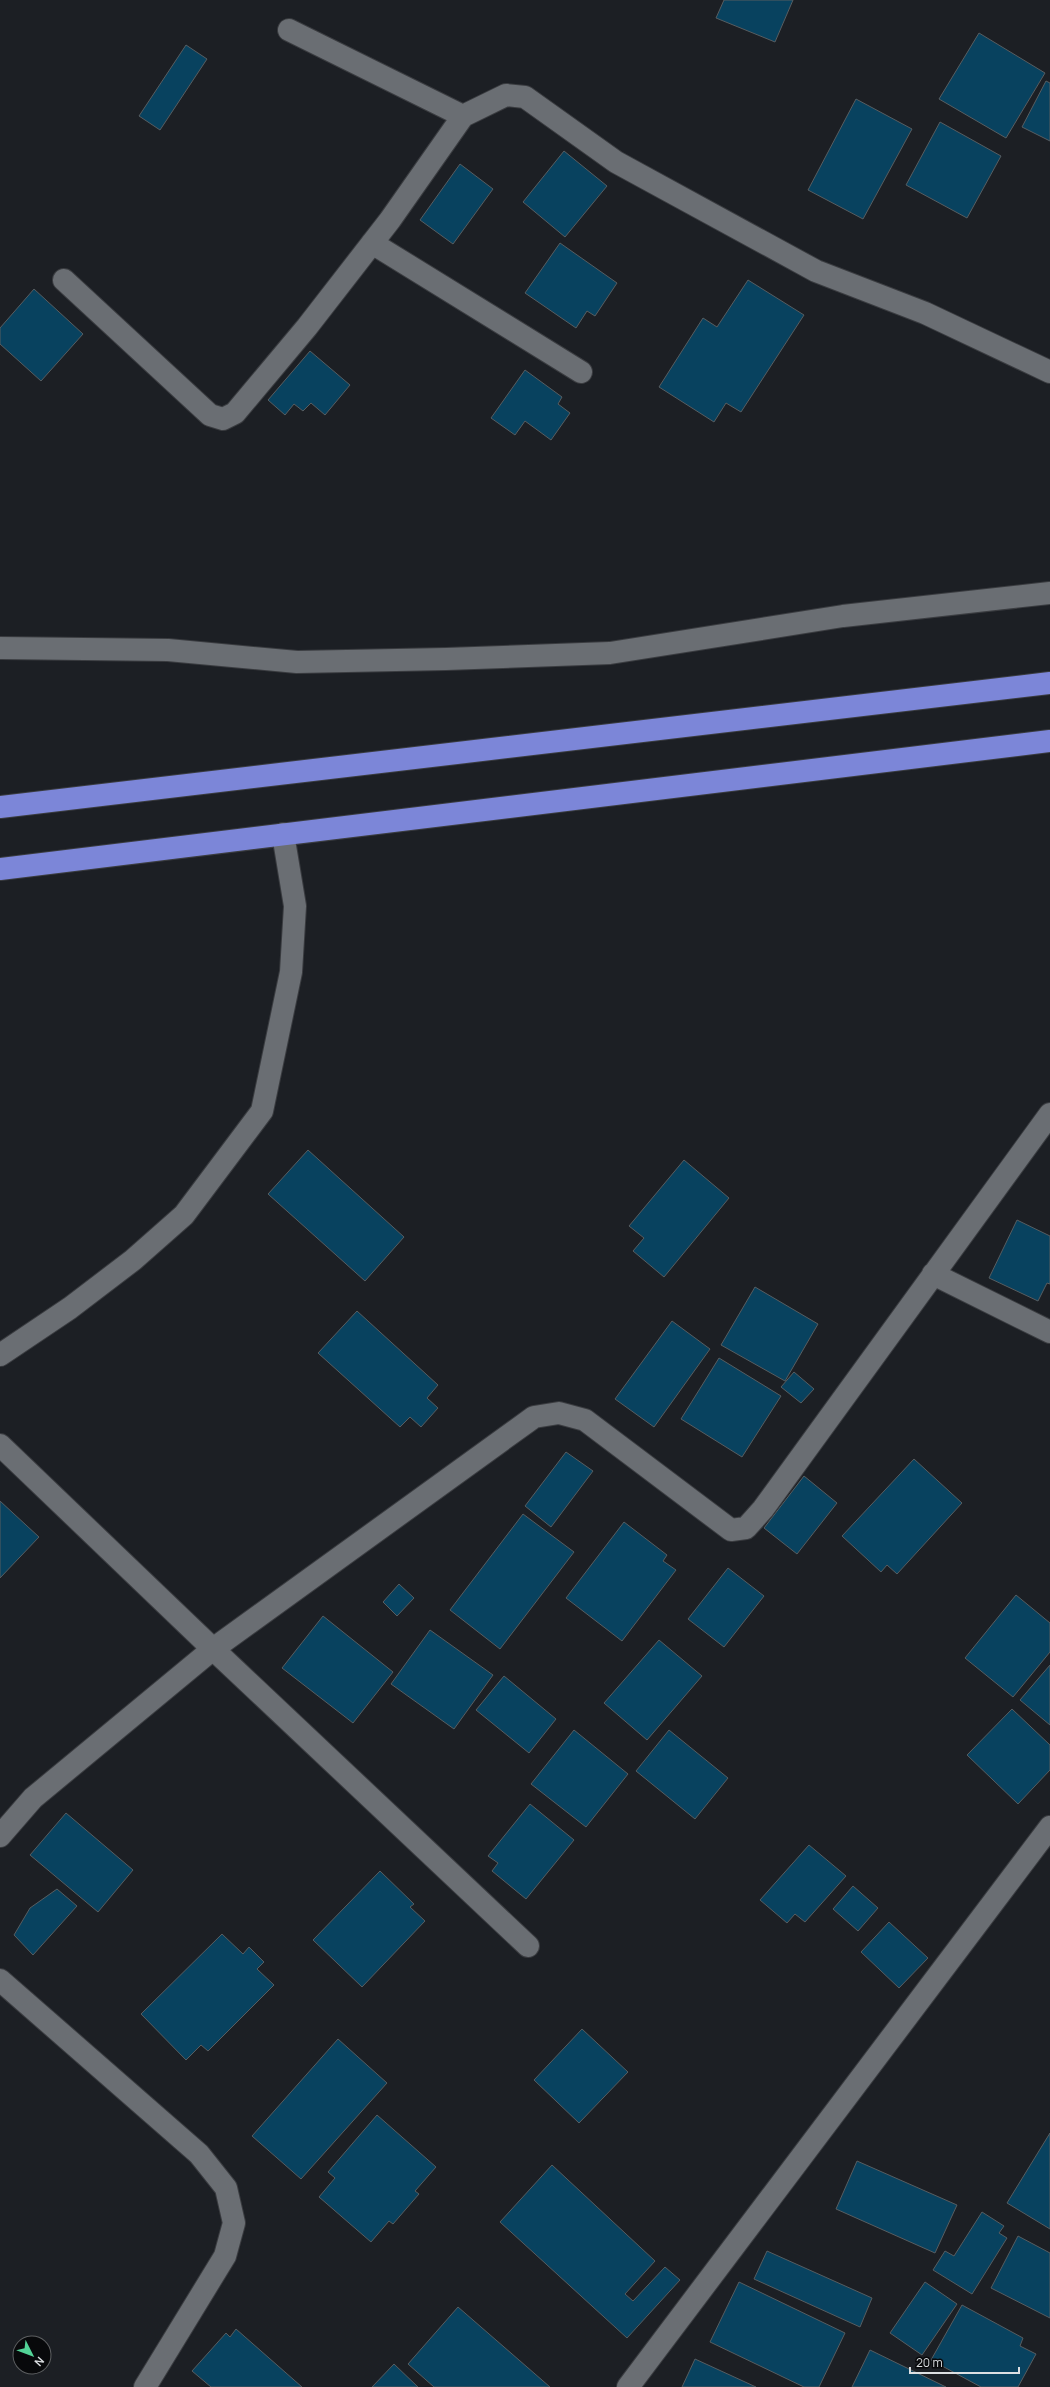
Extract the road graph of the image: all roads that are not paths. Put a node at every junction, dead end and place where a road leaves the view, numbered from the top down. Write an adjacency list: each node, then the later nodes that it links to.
1 (289, 30): 2 (street)
2 (463, 116): 3 (street); 6 (street)
3 (372, 243): 4 (street); 5 (street)
4 (64, 280)
5 (581, 372)
6 (1050, 372)
7 (1050, 593): 8 (street)
8 (0, 648)
9 (1050, 683): 11 (highway)
10 (1050, 741): 12 (highway)
11 (0, 807)
12 (283, 834): 13 (highway); 17 (street)
13 (0, 869)
14 (1050, 1114): 15 (street)
15 (933, 1274): 16 (street); 19 (street)
16 (1050, 1332)
17 (0, 1355)
18 (0, 1444): 19 (street)
19 (213, 1649): 21 (street); 22 (street)
20 (1050, 1827): 25 (street)
21 (0, 1836)
22 (528, 1946)
23 (0, 1980): 24 (street)
24 (145, 2387)
25 (628, 2387)

